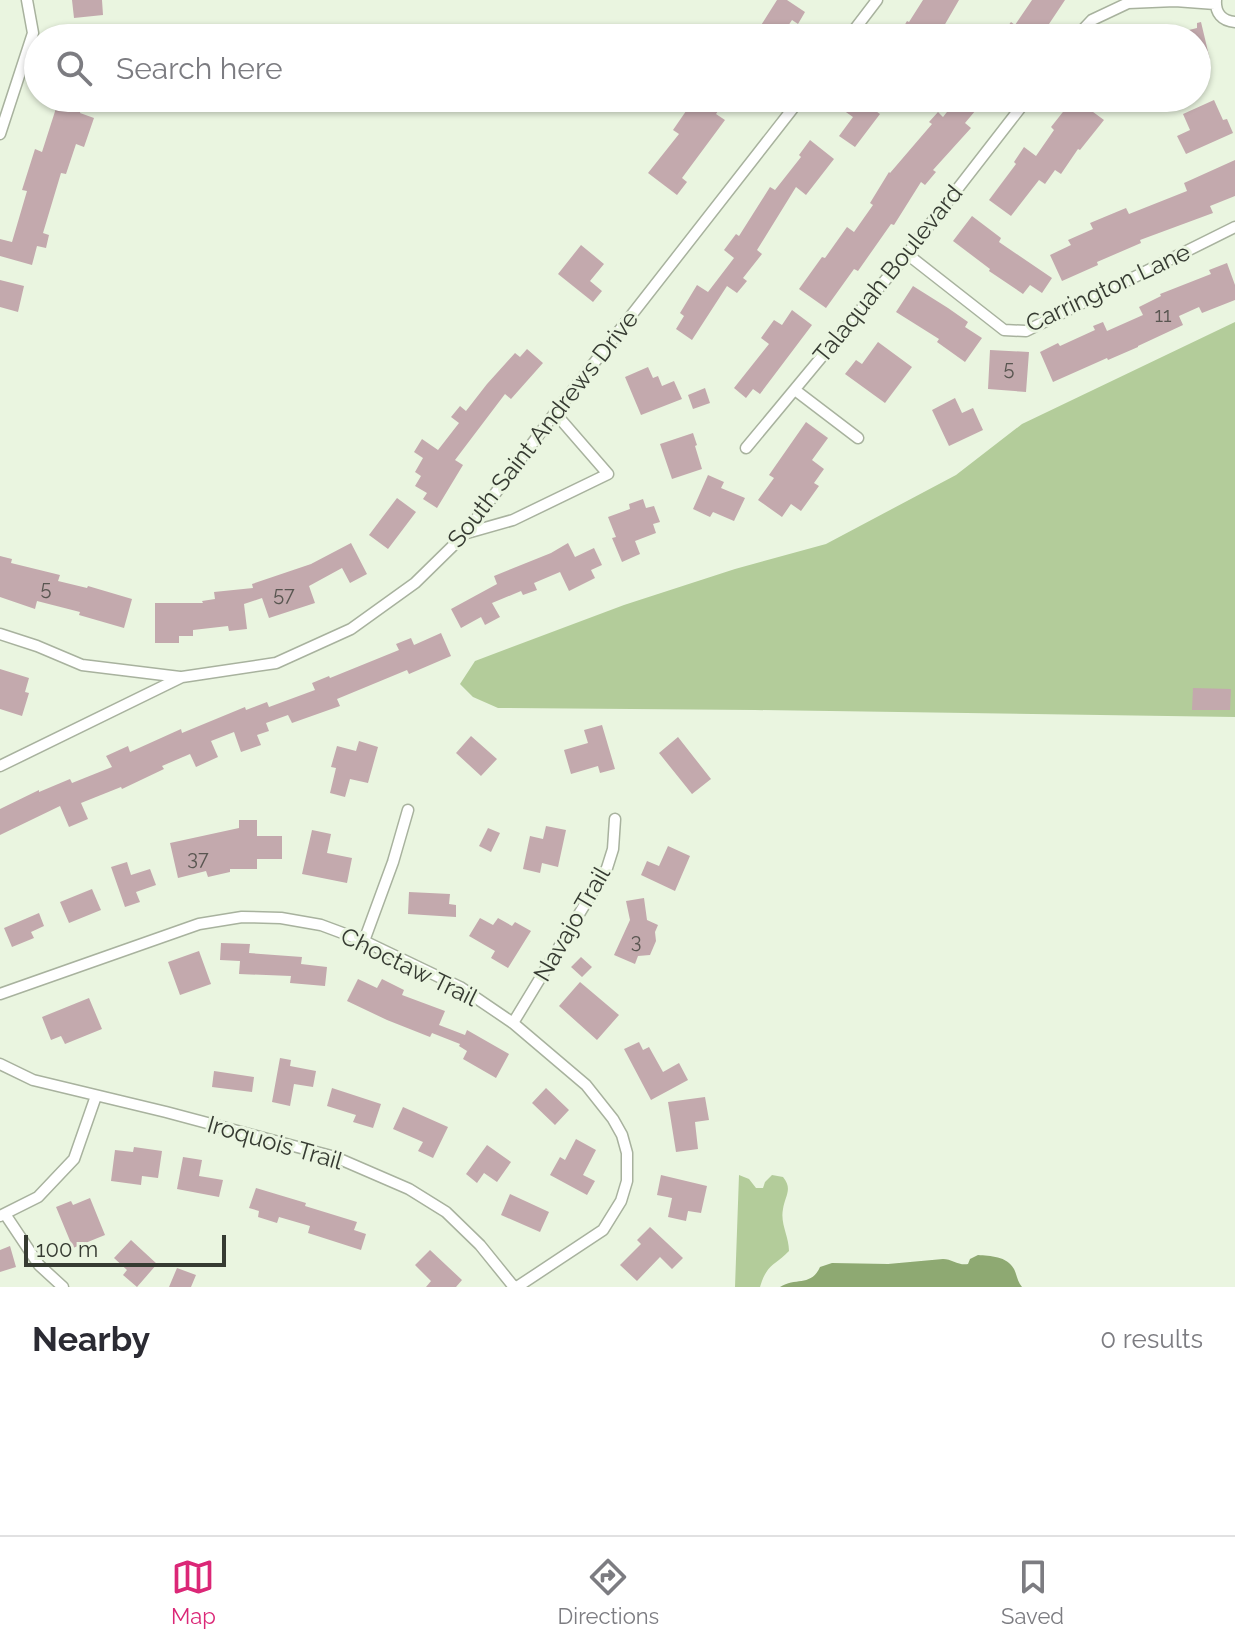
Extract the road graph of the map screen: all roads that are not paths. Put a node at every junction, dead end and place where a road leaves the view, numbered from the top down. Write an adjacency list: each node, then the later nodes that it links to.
1 (27, 0): 5 (street)
2 (877, 0): 6 (street)
3 (1215, 2): 4 (street); 7 (street)
4 (1235, 22)
5 (31, 24)
6 (859, 24)
7 (1088, 24)
8 (24, 61): 11 (street)
9 (790, 112): 15 (street, South Saint Andrews Drive)
10 (1017, 112): 13 (street, Talaquah Boulevard)
11 (0, 134)
12 (1235, 227): 13 (street, Carrington Lane)
13 (907, 254): 14 (street, Talaquah Boulevard)
14 (795, 390): 16 (street); 17 (street, Talaquah Boulevard)
15 (555, 413): 18 (street, South Saint Andrews Drive); 18 (street)
16 (858, 438)
17 (746, 448)
18 (465, 534): 20 (street, South Saint Andrews Drive)
19 (0, 634): 20 (street)
20 (182, 677): 21 (street, South Saint Andrews Drive)
21 (0, 766)
22 (408, 810): 24 (street)
23 (615, 819): 26 (street, Navajo Trail)
24 (364, 941): 25 (street, Choctaw Trail); 26 (street, Choctaw Trail)
25 (0, 994)
26 (513, 1023): 31 (street, Choctaw Trail)
27 (0, 1064): 28 (street, Iroquois Trail)
28 (96, 1096): 29 (street); 31 (street, Iroquois Trail)
29 (2, 1215): 30 (street)
30 (63, 1287)
31 (516, 1287)

